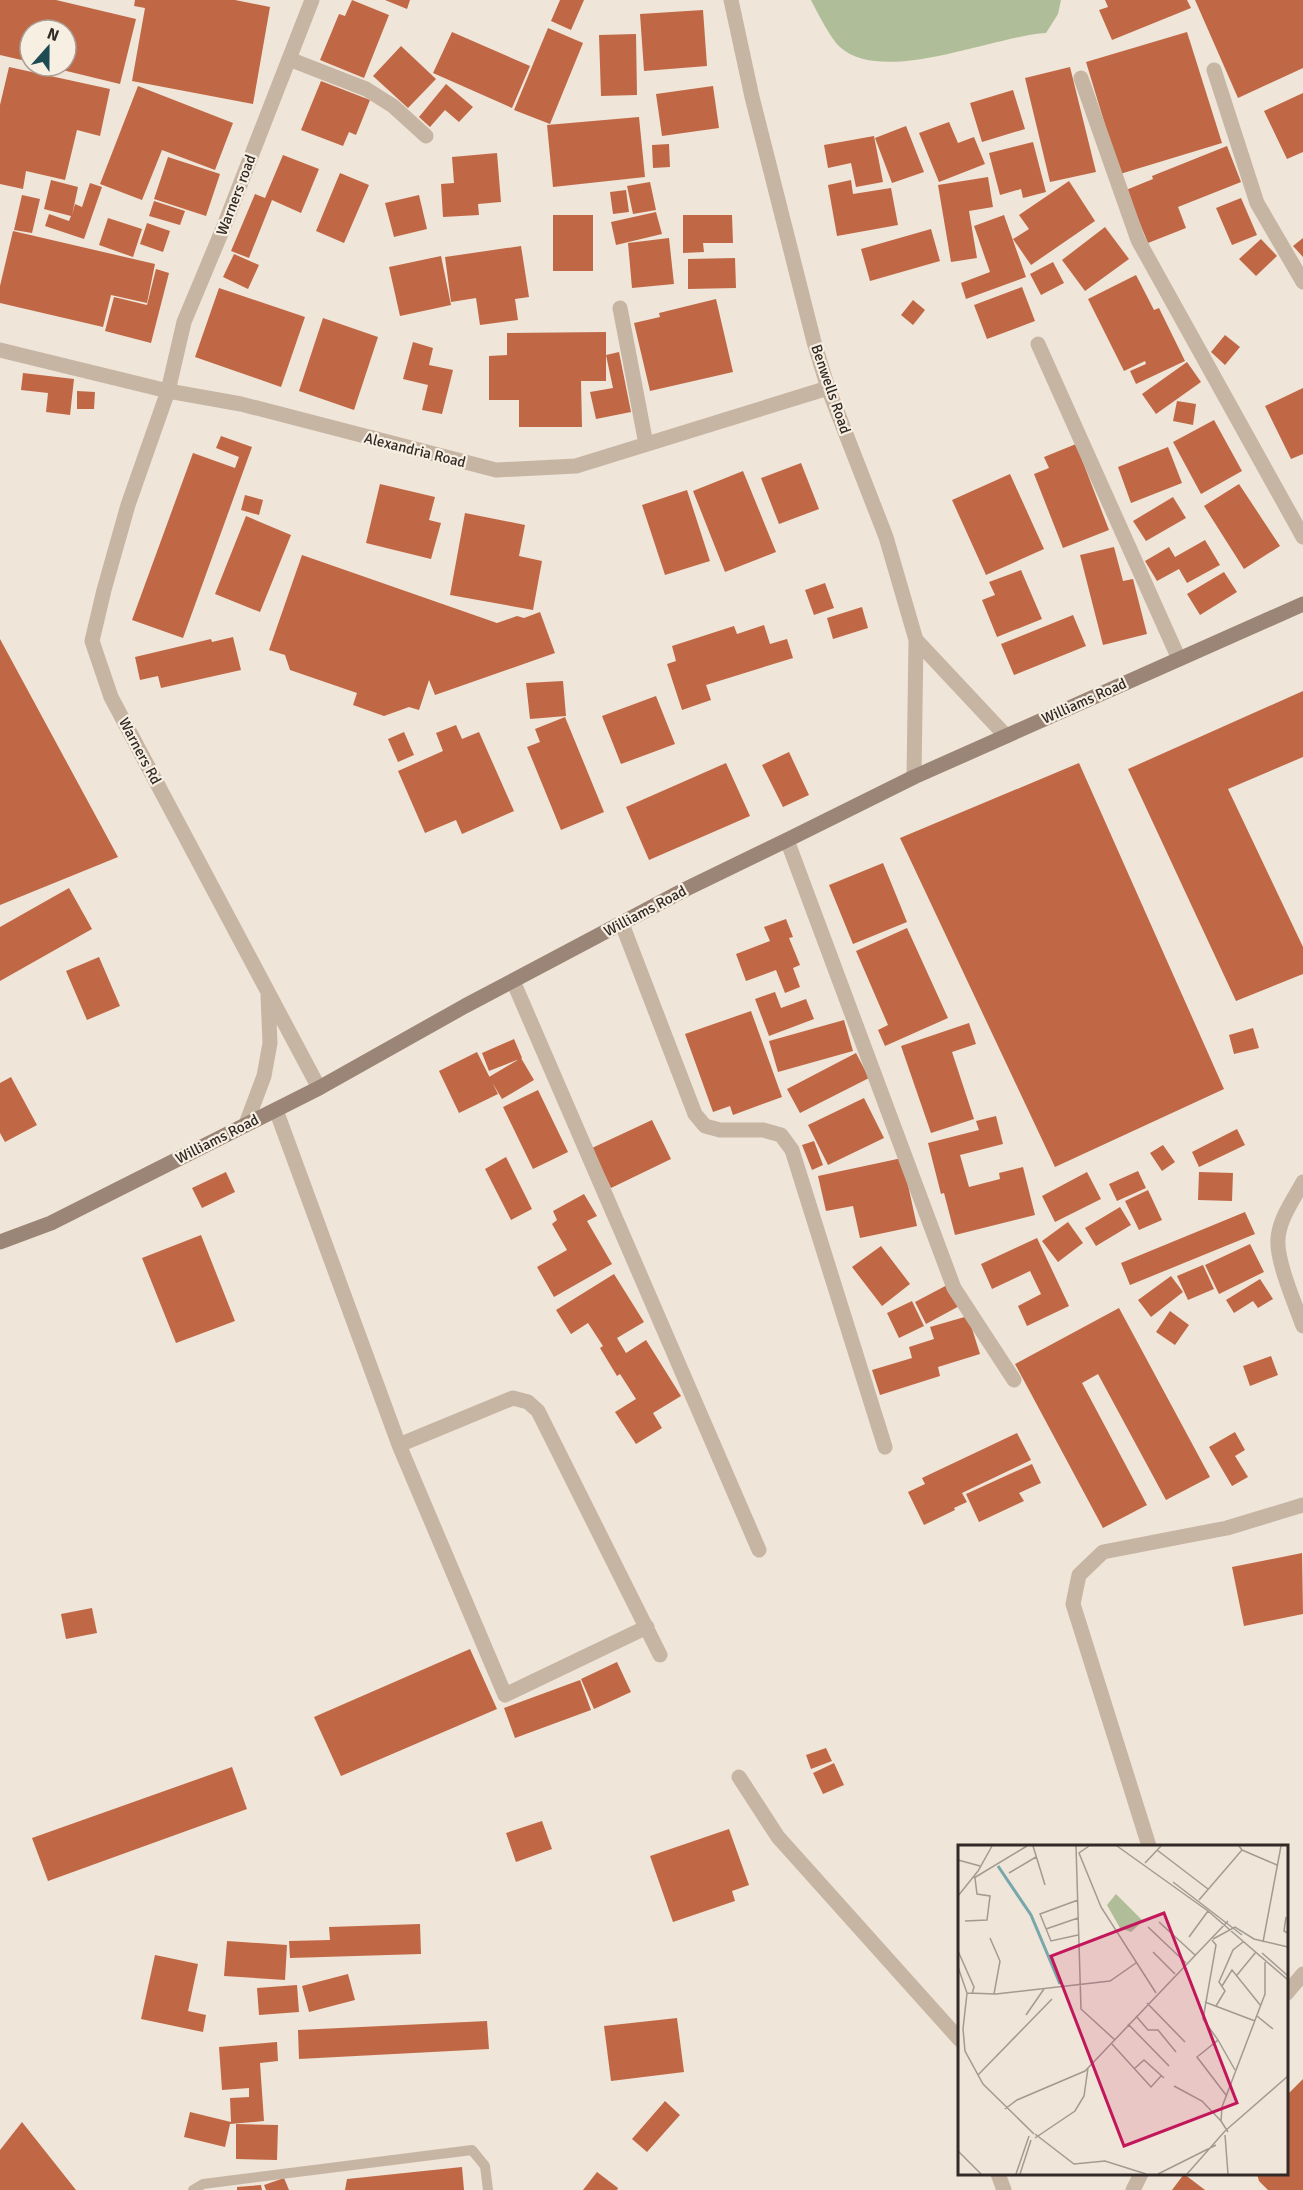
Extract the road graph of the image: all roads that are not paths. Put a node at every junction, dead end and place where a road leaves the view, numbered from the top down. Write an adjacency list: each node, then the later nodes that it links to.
1 (312, 0): 3 (street, Warners road)
2 (731, 0): 11 (street, Benwells Road)
3 (289, 59): 6 (street); 12 (street, Warners road)
4 (1214, 70): 7 (street)
5 (1081, 78): 14 (street)
6 (426, 136)
7 (1303, 282)
8 (620, 308): 13 (street)
9 (1038, 344): 17 (street)
10 (0, 350): 12 (street, Alexandria Road)
11 (828, 388): 13 (street, Alexandria Road); 16 (street, Benwells Road)
12 (168, 391): 13 (street, Alexandria Road); 23 (street, Warners Rd)
13 (646, 444)
14 (1303, 537)
15 (1303, 604): 17 (street, Williams Road)
16 (916, 640): 18 (street); 19 (street, Benwells Road)
17 (1179, 659): 18 (street, Williams Road)
18 (1006, 736): 19 (street, Williams Road)
19 (914, 777): 20 (street, Williams Road)
20 (787, 840): 21 (street, Williams Road); 30 (street)
21 (622, 924): 22 (street, Williams Road); 32 (street)
22 (513, 981): 24 (street, Williams Road); 34 (street)
23 (268, 990): 24 (street, Warners Rd); 26 (street)
24 (319, 1088): 25 (street, Williams Road)
25 (276, 1110): 26 (street, Williams Road); 31 (street)
26 (246, 1124): 28 (street, Williams Road)
27 (1303, 1182): 29 (street)
28 (0, 1242)
29 (1303, 1326)
30 (1014, 1380)
31 (399, 1445): 35 (street); 35 (street)
32 (885, 1447)
33 (1303, 1505): 38 (street)
34 (759, 1550)
35 (647, 1627): 36 (street)
36 (660, 1655)
37 (739, 1777): 41 (street)
38 (1149, 1845)
39 (1303, 1974): 40 (street)
40 (1288, 1993)
41 (958, 2038)
42 (998, 2175): 46 (street)
43 (1140, 2175): 47 (street)
44 (193, 2190): 45 (lane)
45 (488, 2190)
46 (1004, 2190)
47 (1133, 2190)

